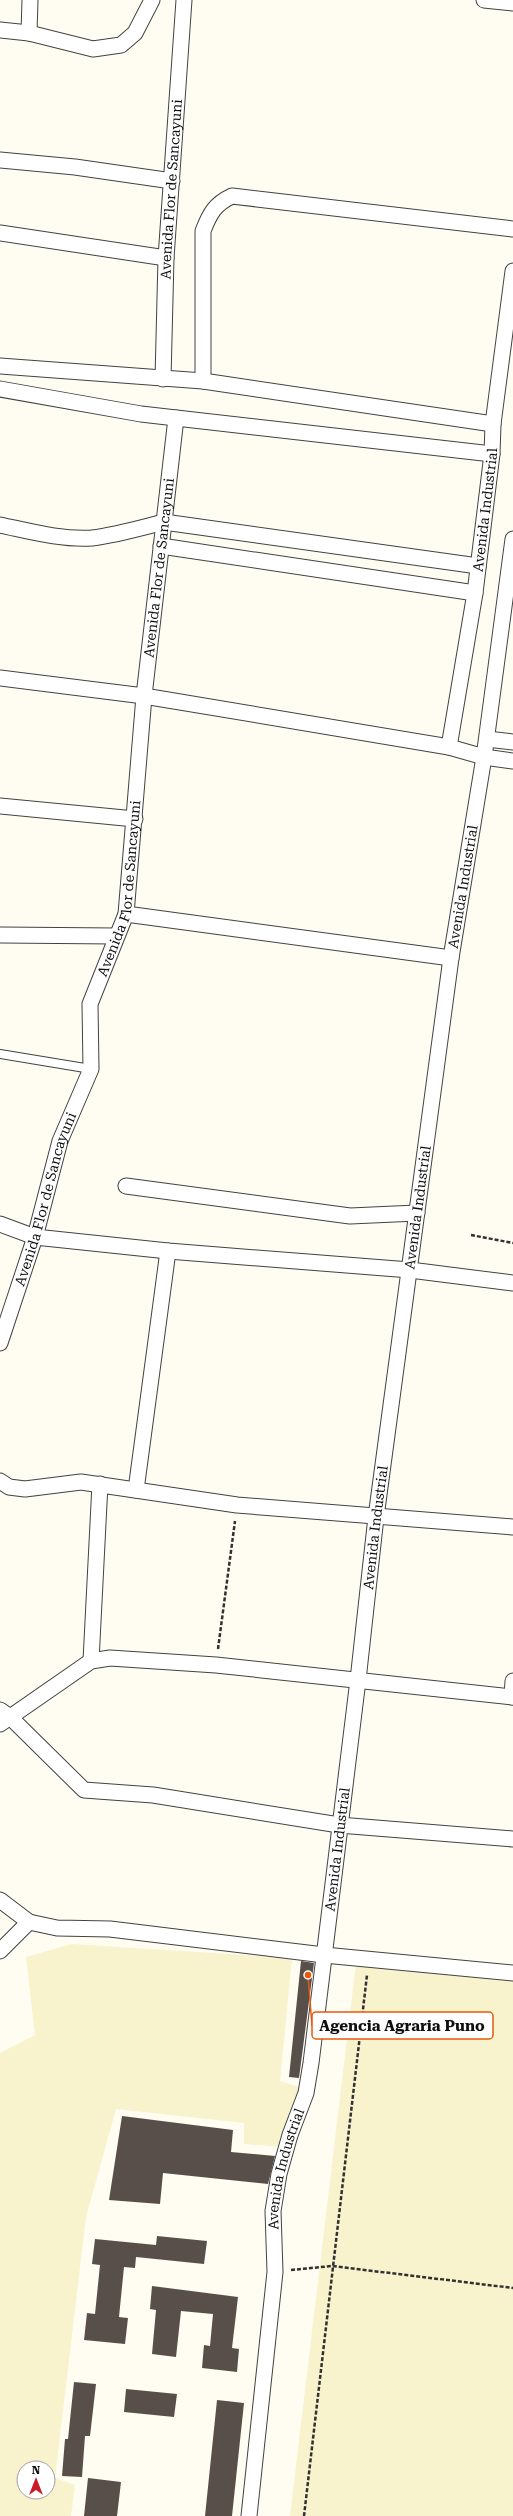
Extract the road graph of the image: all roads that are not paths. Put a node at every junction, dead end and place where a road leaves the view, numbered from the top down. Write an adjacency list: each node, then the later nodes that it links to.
1 (30, 0): 7 (street)
2 (152, 0): 7 (street)
3 (184, 0): 9 (street, Avenida Flor de Sancayuni)
4 (484, 0): 5 (street)
5 (513, 3)
6 (0, 30): 7 (street)
7 (29, 33)
8 (0, 160): 9 (street)
9 (172, 181): 12 (street, Avenida Flor de Sancayuni)
10 (513, 229): 16 (street)
11 (0, 233): 12 (street)
12 (166, 258): 15 (street, Avenida Flor de Sancayuni)
13 (513, 271): 19 (street, Avenida Industrial)
14 (0, 366): 15 (street)
15 (163, 379): 16 (street)
16 (203, 381): 19 (street)
17 (0, 389): 18 (street)
18 (176, 418): 20 (street); 21 (street, Avenida Flor de Sancayuni)
19 (493, 424): 20 (street, Avenida Industrial)
20 (492, 454): 25 (street, Avenida Industrial)
21 (164, 522): 22 (street); 24 (street, Avenida Flor de Sancayuni); 25 (street)
22 (0, 525)
23 (513, 539): 29 (street, Avenida Industrial)
24 (161, 546): 26 (street); 28 (street, Avenida Flor de Sancayuni)
25 (478, 566): 26 (street, Avenida Industrial)
26 (475, 593): 31 (street, Avenida Industrial)
27 (0, 678): 28 (street)
28 (144, 696): 31 (street); 35 (street, Avenida Flor de Sancayuni)
29 (487, 739): 30 (street); 32 (street, Avenida Industrial)
30 (513, 742)
31 (449, 747): 32 (street)
32 (484, 757): 33 (street); 39 (street, Avenida Industrial)
33 (513, 761)
34 (0, 806): 35 (street)
35 (135, 819): 36 (street, Avenida Flor de Sancayuni)
36 (126, 914): 38 (street, Avenida Flor de Sancayuni); 39 (street)
37 (0, 935): 38 (street)
38 (116, 936): 41 (street, Avenida Flor de Sancayuni)
39 (451, 958): 43 (street, Avenida Industrial)
40 (0, 1054): 41 (lane)
41 (91, 1069): 45 (street, Avenida Flor de Sancayuni)
42 (126, 1186): 43 (street)
43 (417, 1213): 47 (street, Avenida Industrial)
44 (0, 1224): 45 (street)
45 (35, 1236): 46 (street); 49 (street, Avenida Flor de Sancayuni)
46 (168, 1251): 47 (street); 52 (street)
47 (410, 1270): 48 (street); 53 (street, Avenida Industrial)
48 (513, 1283)
49 (0, 1343)
50 (0, 1481): 51 (street)
51 (100, 1484): 52 (street); 55 (street)
52 (136, 1490): 53 (street)
53 (376, 1517): 54 (street); 56 (street, Avenida Industrial)
54 (513, 1527)
55 (91, 1661): 56 (street); 59 (street)
56 (358, 1680): 58 (street); 60 (street, Avenida Industrial)
57 (513, 1681): 58 (street)
58 (512, 1697)
59 (3, 1717): 60 (street)
60 (339, 1825): 61 (street); 65 (street, Avenida Industrial)
61 (513, 1839)
62 (0, 1900): 63 (street)
63 (29, 1922): 64 (street); 65 (street)
64 (0, 1951)
65 (324, 1955): 66 (street); 67 (street, Avenida Industrial)
66 (513, 1973)
67 (249, 2516)

